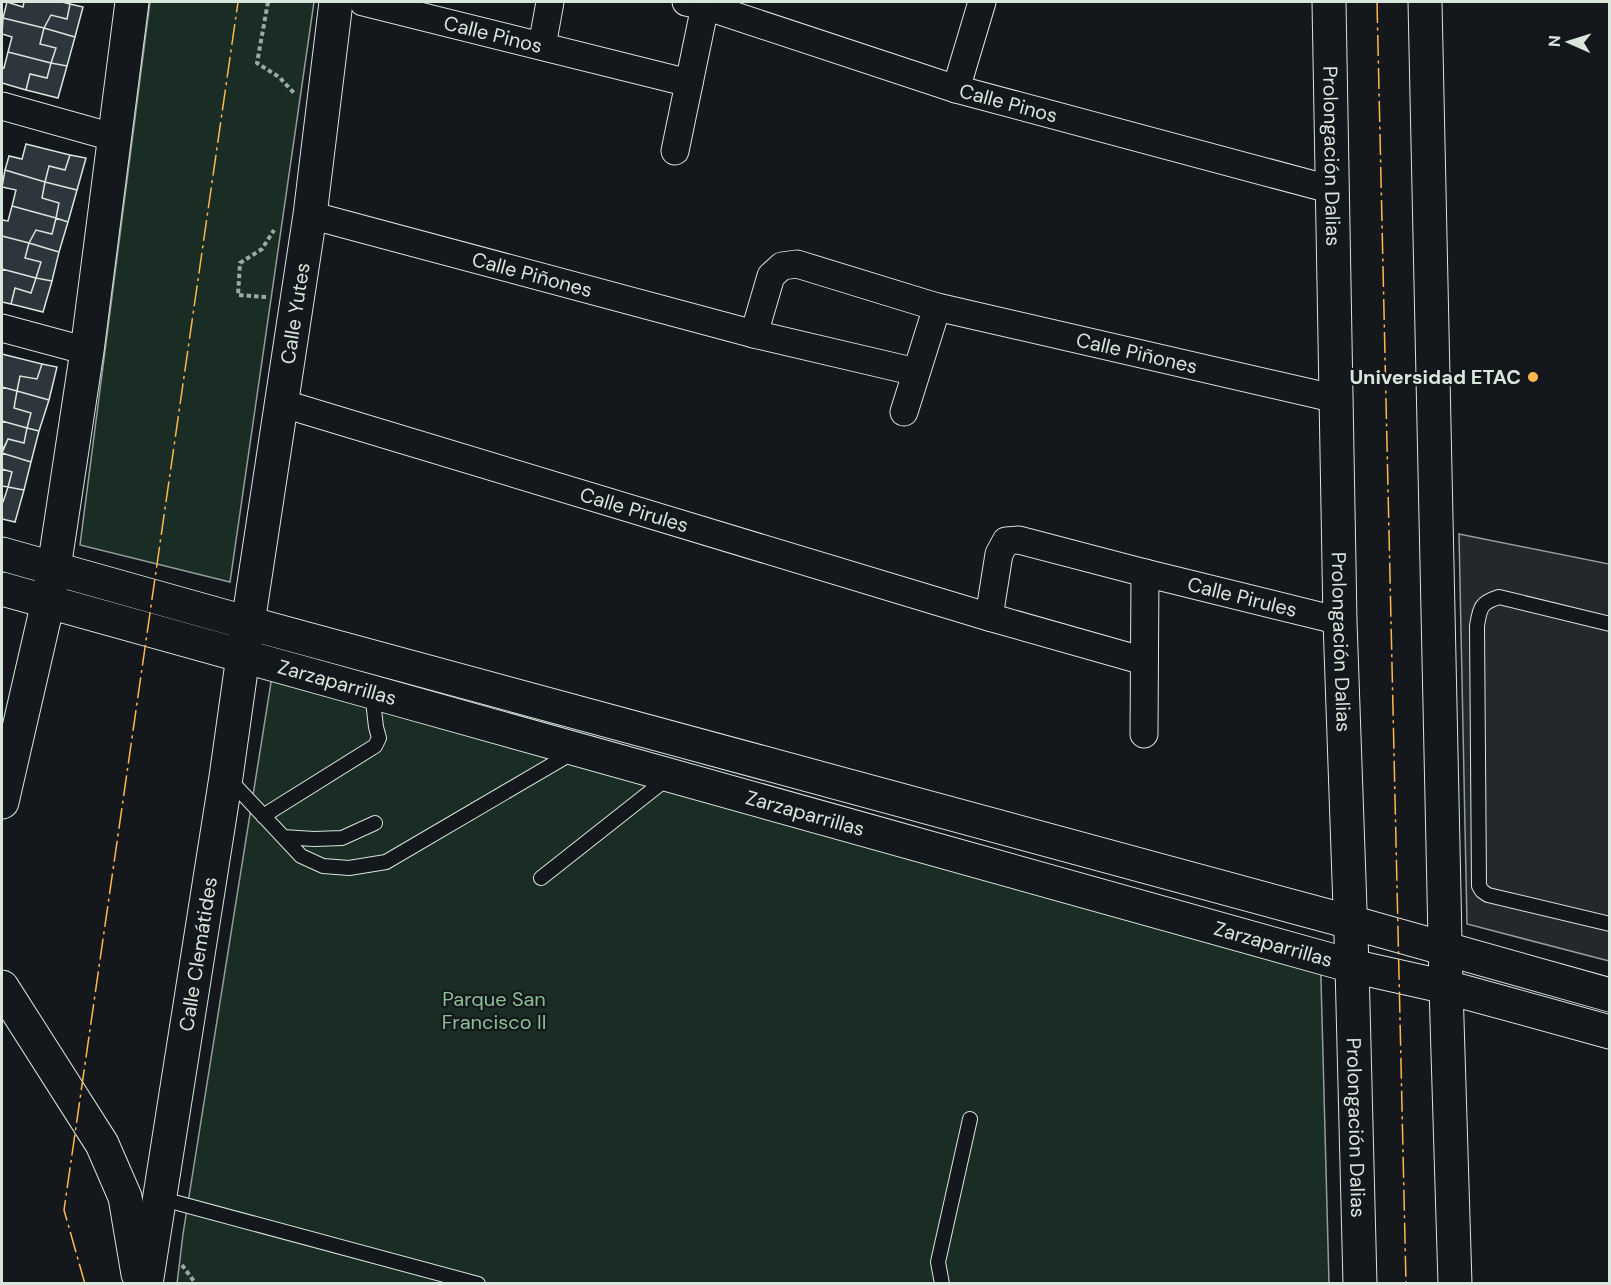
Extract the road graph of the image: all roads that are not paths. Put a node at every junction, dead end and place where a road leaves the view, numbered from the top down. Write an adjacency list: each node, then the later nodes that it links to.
1 (132, 2): 13 (main road)
2 (336, 2): 16 (main road, Calle Yutes)
3 (363, 2): 9 (street, Calle Pinos)
4 (550, 2): 9 (street, Calle Pinos)
5 (982, 2): 11 (street)
6 (1329, 2): 15 (main road, Prolongación Dalias)
7 (1425, 2): 48 (main road)
8 (695, 4): 10 (street); 11 (street, Calle Pinos)
9 (542, 46): 10 (street)
10 (689, 83): 14 (street)
11 (956, 89): 15 (street, Calle Pinos)
12 (2, 106): 13 (street)
13 (116, 138): 20 (main road)
14 (675, 151)
15 (1333, 190): 22 (main road, Prolongación Dalias)
16 (294, 219): 19 (street, Calle Piñones); 23 (main road, Calle Yutes)
17 (937, 307): 19 (street, Calle Piñones); 21 (street); 22 (street, Calle Piñones)
18 (2, 328): 20 (street)
19 (754, 334): 21 (street, Calle Piñones)
20 (87, 351): 26 (main road)
21 (916, 372): 24 (street)
22 (1336, 399): 31 (main road, Prolongación Dalias)
23 (281, 403): 30 (street, Calle Pirules); 32 (main road, Calle Yutes)
24 (904, 412)
25 (2, 554): 26 (main road, Zarzaparrillas)
26 (54, 568): 29 (main road); 32 (main road, Zarzaparrillas)
27 (1146, 573): 30 (street, Calle Pirules); 31 (street, Calle Pirules); 35 (street)
28 (2, 589): 29 (main road, Zarzaparrillas)
29 (48, 602): 34 (main road, Zarzaparrillas); 41 (main road)
30 (989, 617): 35 (street, Calle Pirules)
31 (1340, 621): 46 (main road, Prolongación Dalias)
32 (248, 623): 34 (main road, Calle Clemátides); 46 (main road, Zarzaparrillas)
33 (1610, 624): 47 (lane)
34 (243, 656): 36 (main road, Zarzaparrillas); 40 (main road, Calle Clemátides)
35 (1144, 661): 37 (street)
36 (372, 692): 38 (main road, Zarzaparrillas); 42 (lane)
37 (1144, 734)
38 (577, 749): 39 (main road, Zarzaparrillas); 44 (lane)
39 (671, 776): 45 (lane); 49 (main road, Zarzaparrillas)
40 (226, 777): 42 (lane); 55 (main road, Calle Clemátides)
41 (2, 802)
42 (263, 816): 44 (lane)
43 (375, 823): 44 (lane)
44 (283, 837)
45 (541, 878)
46 (1350, 922): 48 (main road, Zarzaparrillas); 49 (main road, Prolongación Dalias)
47 (1610, 924)
48 (1445, 950): 51 (main road); 52 (main road, Zarzaparrillas)
49 (1352, 966): 51 (main road, Zarzaparrillas); 60 (main road, Prolongación Dalias)
50 (2, 987): 56 (main road)
51 (1446, 987): 53 (main road, Zarzaparrillas); 61 (main road)
52 (1610, 995)
53 (1610, 1032)
54 (970, 1119): 59 (lane)
55 (159, 1198): 57 (main road, Calle Clemátides); 58 (lane)
56 (140, 1284)
57 (146, 1284)
58 (478, 1284)
59 (942, 1284)
60 (1360, 1284)
61 (1455, 1284)

